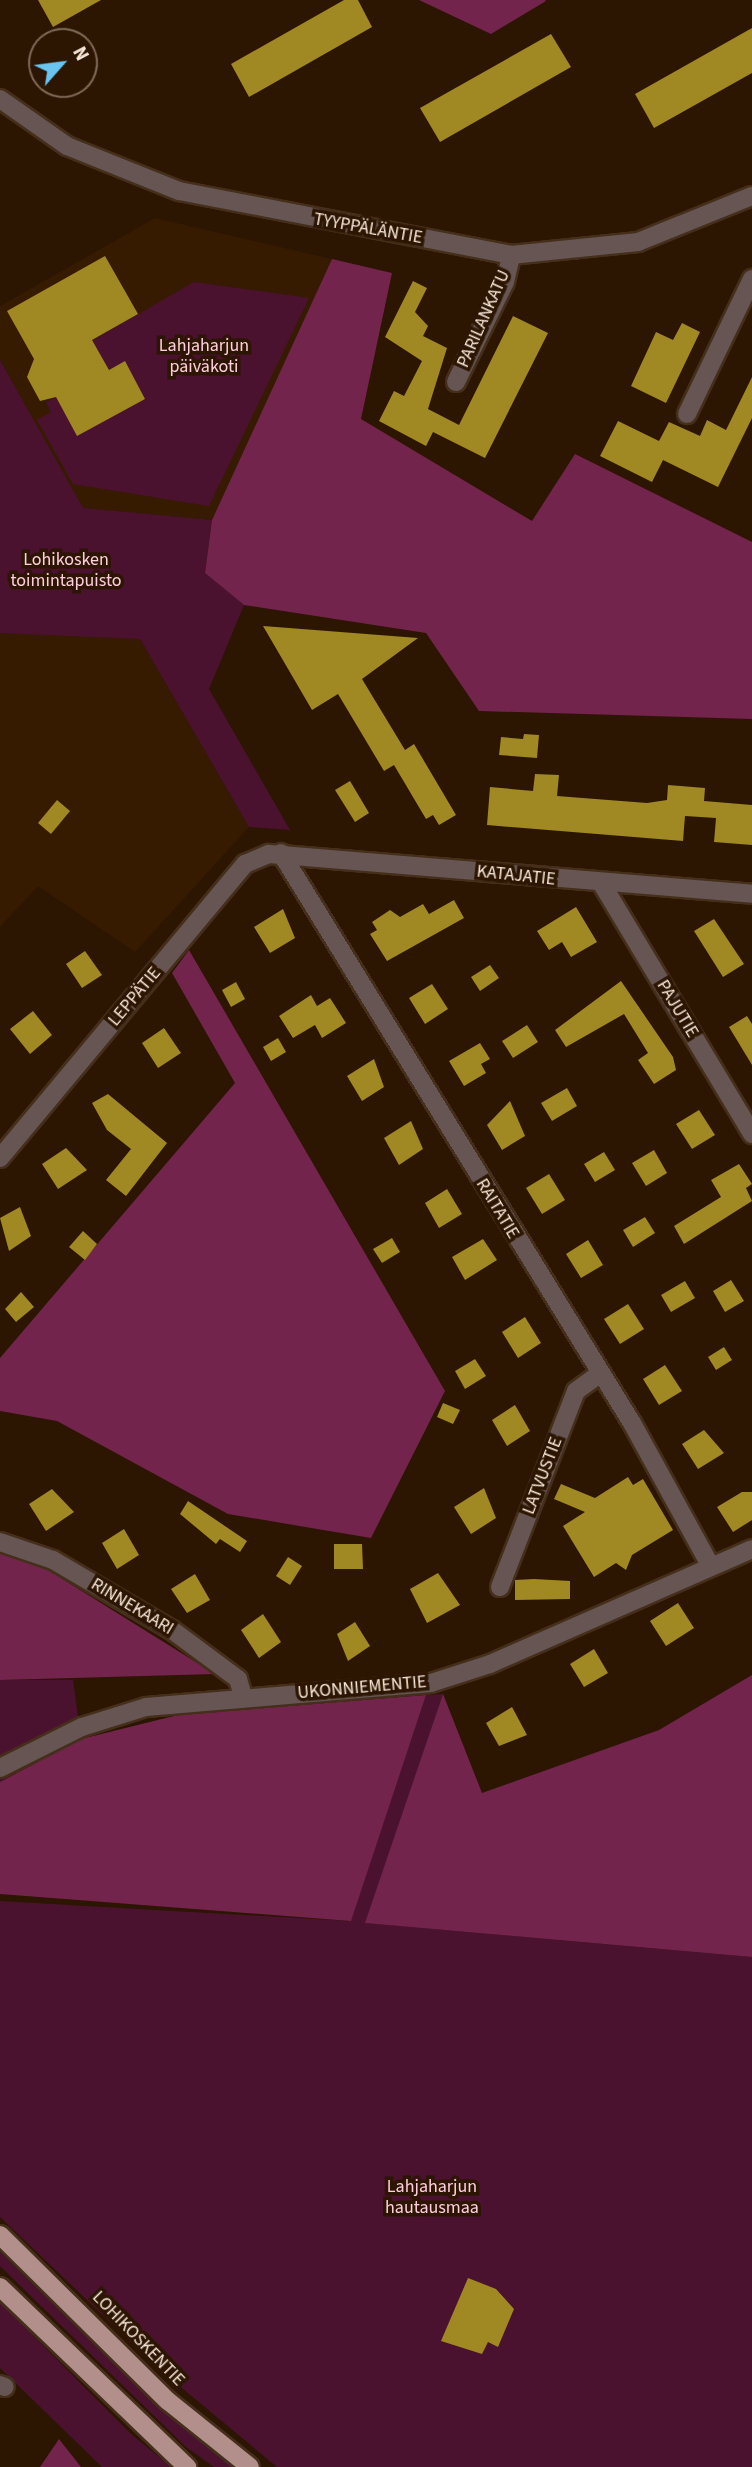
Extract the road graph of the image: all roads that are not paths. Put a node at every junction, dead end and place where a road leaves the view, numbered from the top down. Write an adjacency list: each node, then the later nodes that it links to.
1 (0, 99): 3 (street, TYYPPÄLÄNTIE)
2 (751, 199): 3 (street, TYYPPÄLÄNTIE)
3 (510, 255): 5 (street, PARILANKATU)
4 (752, 279): 6 (street)
5 (456, 382)
6 (687, 414)
7 (281, 853): 8 (street, KATAJATIE); 11 (street, LEPPÄTIE); 12 (street, RAITATIE)
8 (602, 884): 9 (street, KATAJATIE); 10 (street, PAJUTIE)
9 (752, 894)
10 (752, 1134)
11 (0, 1158)
12 (598, 1375): 15 (street, RAITATIE); 16 (street, LATVUSTIE)
13 (0, 1542): 17 (street, RINNEKAARI)
14 (752, 1549): 15 (street, UKONNIEMENTIE)
15 (710, 1565): 17 (street, UKONNIEMENTIE)
16 (500, 1587)
17 (243, 1697): 18 (street, UKONNIEMENTIE)
18 (0, 1768)
19 (0, 2235): 22 (main road, LOHIKOSKENTIE)
20 (0, 2287): 21 (main road)
21 (187, 2467)
22 (250, 2467)

